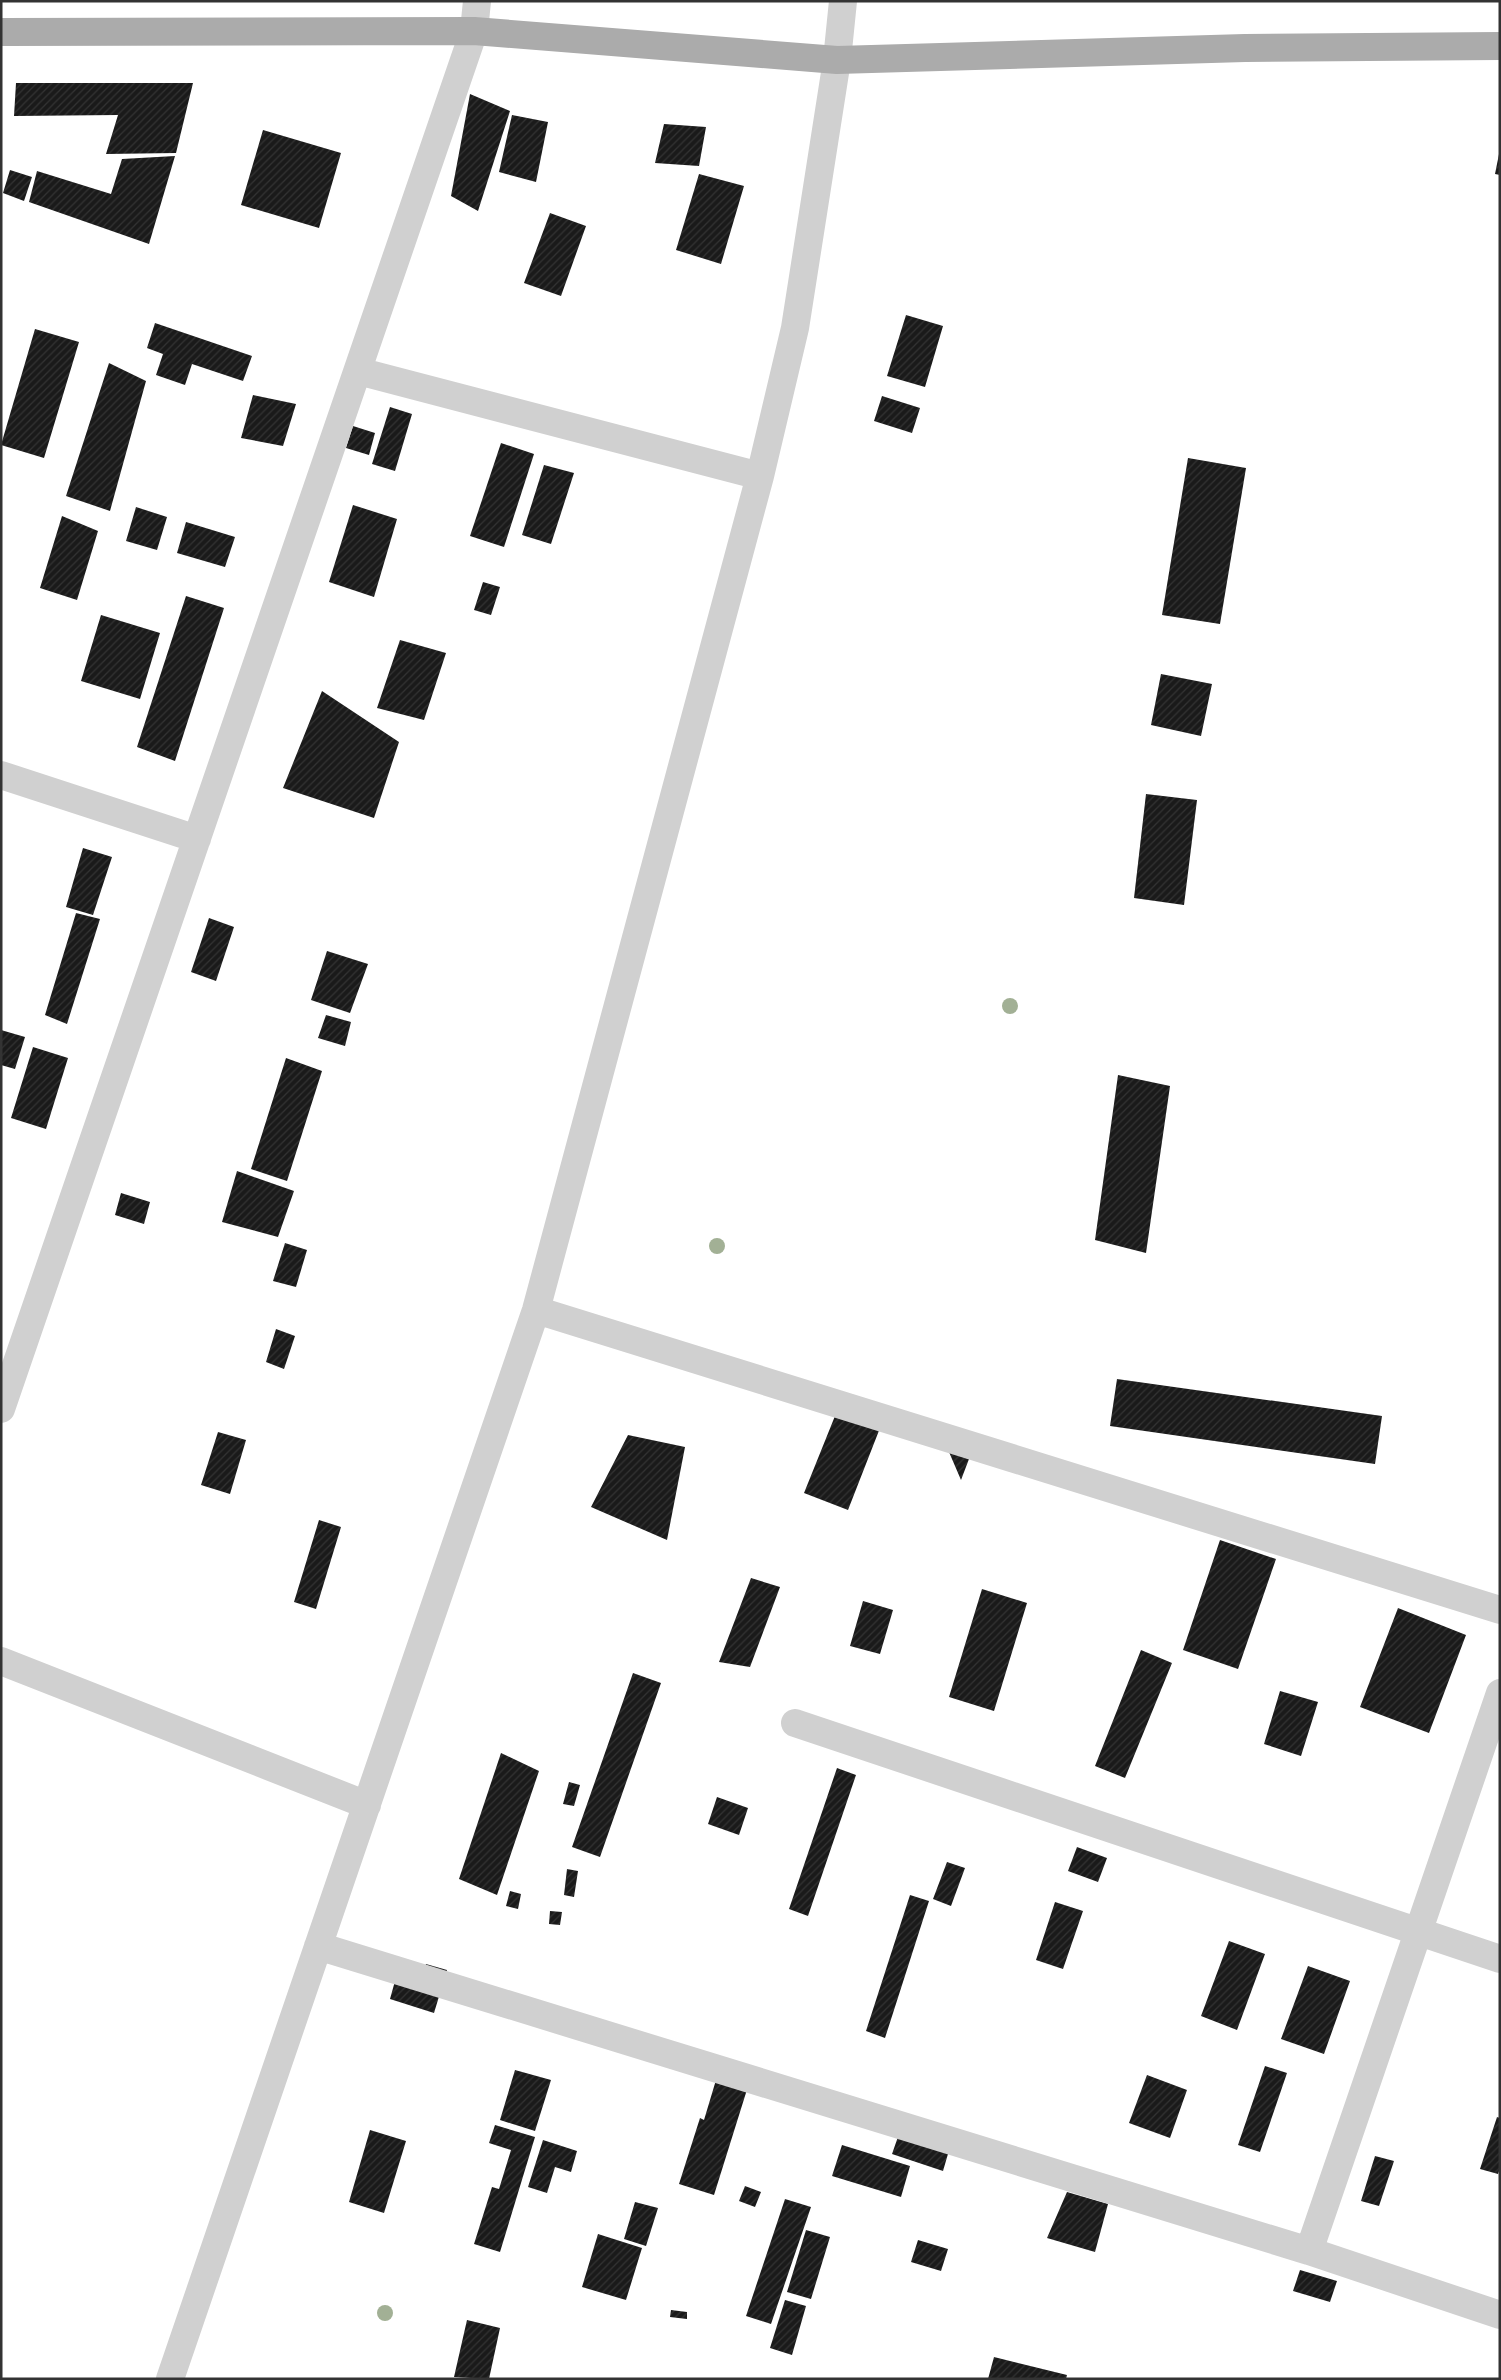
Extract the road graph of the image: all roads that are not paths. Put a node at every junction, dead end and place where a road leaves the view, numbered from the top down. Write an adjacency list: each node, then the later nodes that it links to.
1 (477, 1): 3 (street)
2 (843, 1): 6 (street)
3 (474, 31): 4 (main road); 6 (main road); 7 (street)
4 (1, 32)
5 (1500, 46): 6 (main road)
6 (838, 60): 8 (street)
7 (358, 371): 8 (street); 10 (street)
8 (760, 476): 11 (street)
9 (1, 776): 10 (street)
10 (197, 839): 12 (street)
11 (536, 1310): 13 (street); 17 (street)
12 (1, 1409)
13 (1500, 1610)
14 (1, 1662): 17 (street)
15 (1500, 1693): 18 (street)
16 (795, 1723): 18 (street)
17 (367, 1805): 19 (street)
18 (1418, 1932): 20 (street); 21 (street)
19 (318, 1946): 21 (street); 23 (street)
20 (1500, 1959)
21 (1308, 2251): 22 (street)
22 (1500, 2315)
23 (170, 2379)

